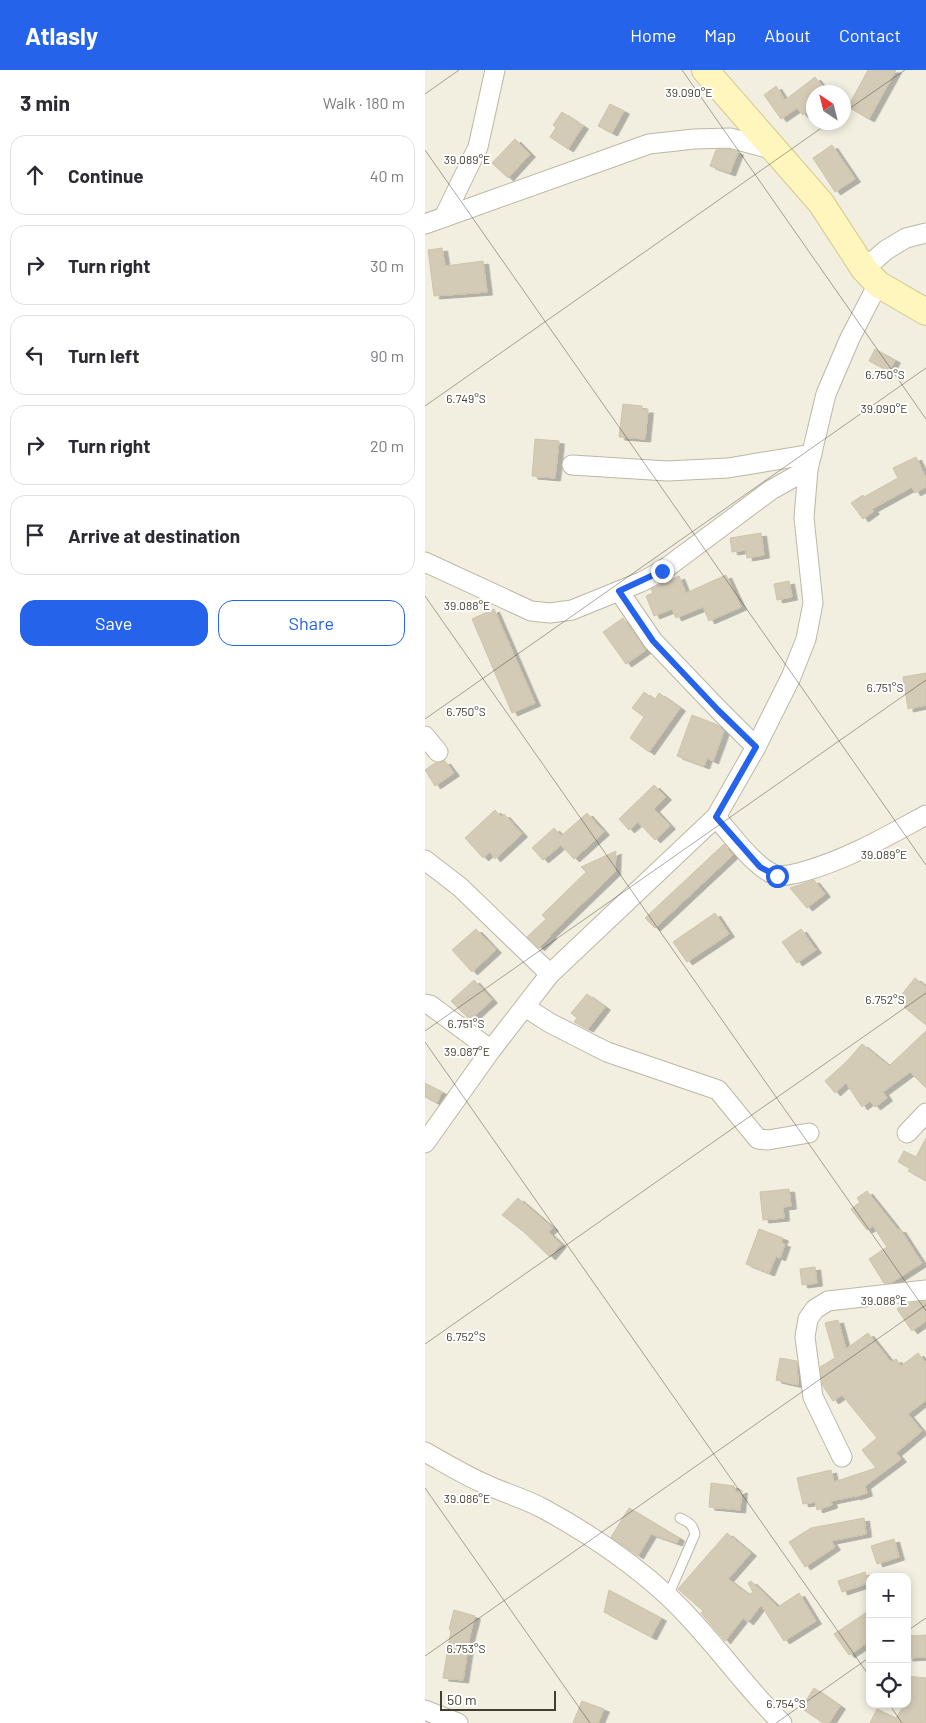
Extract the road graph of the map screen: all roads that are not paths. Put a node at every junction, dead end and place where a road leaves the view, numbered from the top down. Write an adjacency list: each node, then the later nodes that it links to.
1 (495, 70): 4 (street)
2 (705, 70): 3 (street)
3 (777, 151): 4 (street); 7 (street)
4 (444, 216): 5 (street)
5 (425, 224)
6 (926, 233): 7 (street)
7 (871, 276): 8 (street); 9 (street)
8 (926, 312)
9 (810, 461): 10 (street); 12 (street); 14 (street)
10 (572, 465)
11 (425, 562): 12 (street)
12 (619, 591): 14 (street)
13 (425, 736): 15 (street)
14 (756, 747): 17 (street)
15 (437, 752)
16 (926, 815): 17 (street)
17 (716, 817): 19 (street)
18 (425, 860): 19 (street)
19 (550, 974): 21 (street)
20 (427, 1003): 22 (street)
21 (525, 1007): 22 (street); 24 (street)
22 (491, 1050): 26 (street)
23 (926, 1113): 25 (street)
24 (809, 1133)
25 (907, 1133)
26 (425, 1143)
27 (926, 1290): 29 (street)
28 (425, 1452): 31 (street)
29 (842, 1457)
30 (680, 1518): 31 (lane)
31 (668, 1596): 34 (street)
32 (425, 1710): 33 (street)
33 (458, 1723)
34 (782, 1723)

